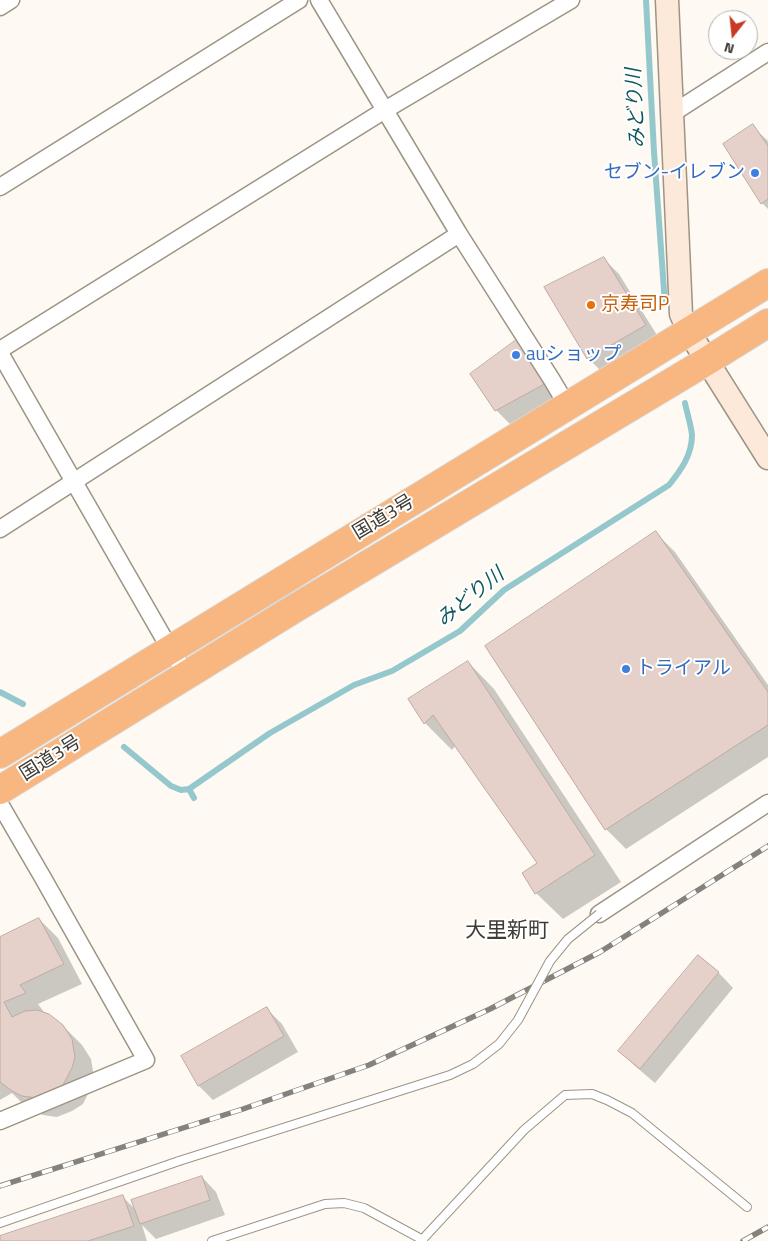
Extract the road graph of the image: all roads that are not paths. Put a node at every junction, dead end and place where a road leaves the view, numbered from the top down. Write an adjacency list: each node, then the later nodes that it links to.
1 (11, 0): 6 (street)
2 (299, 0): 10 (street)
3 (319, 0): 8 (street)
4 (571, 0): 8 (street)
5 (667, 0): 9 (street)
6 (0, 7)
7 (768, 52): 9 (street)
8 (385, 110): 11 (street); 15 (street)
9 (673, 113): 14 (street)
10 (0, 187)
11 (459, 234): 17 (street); 19 (street)
12 (768, 283): 14 (highway, 国道3号)
13 (768, 323): 16 (highway, 国道3号)
14 (688, 332): 16 (street); 17 (highway, 国道3号)
15 (0, 351): 19 (street)
16 (707, 361): 18 (street); 22 (highway, 国道3号)
17 (568, 407): 21 (highway, 国道3号)
18 (768, 458)
19 (74, 482): 20 (street); 21 (street)
20 (0, 529)
21 (170, 649): 22 (street); 23 (highway, 国道3号)
22 (187, 675): 24 (highway, 国道3号)
23 (0, 754)
24 (0, 790)
25 (768, 803): 27 (street)
26 (0, 804): 28 (street)
27 (599, 914): 30 (lane, bridge)
28 (0, 1121)
29 (746, 1207): 31 (lane)
30 (0, 1223)
31 (422, 1240): 32 (lane)
32 (212, 1241)

